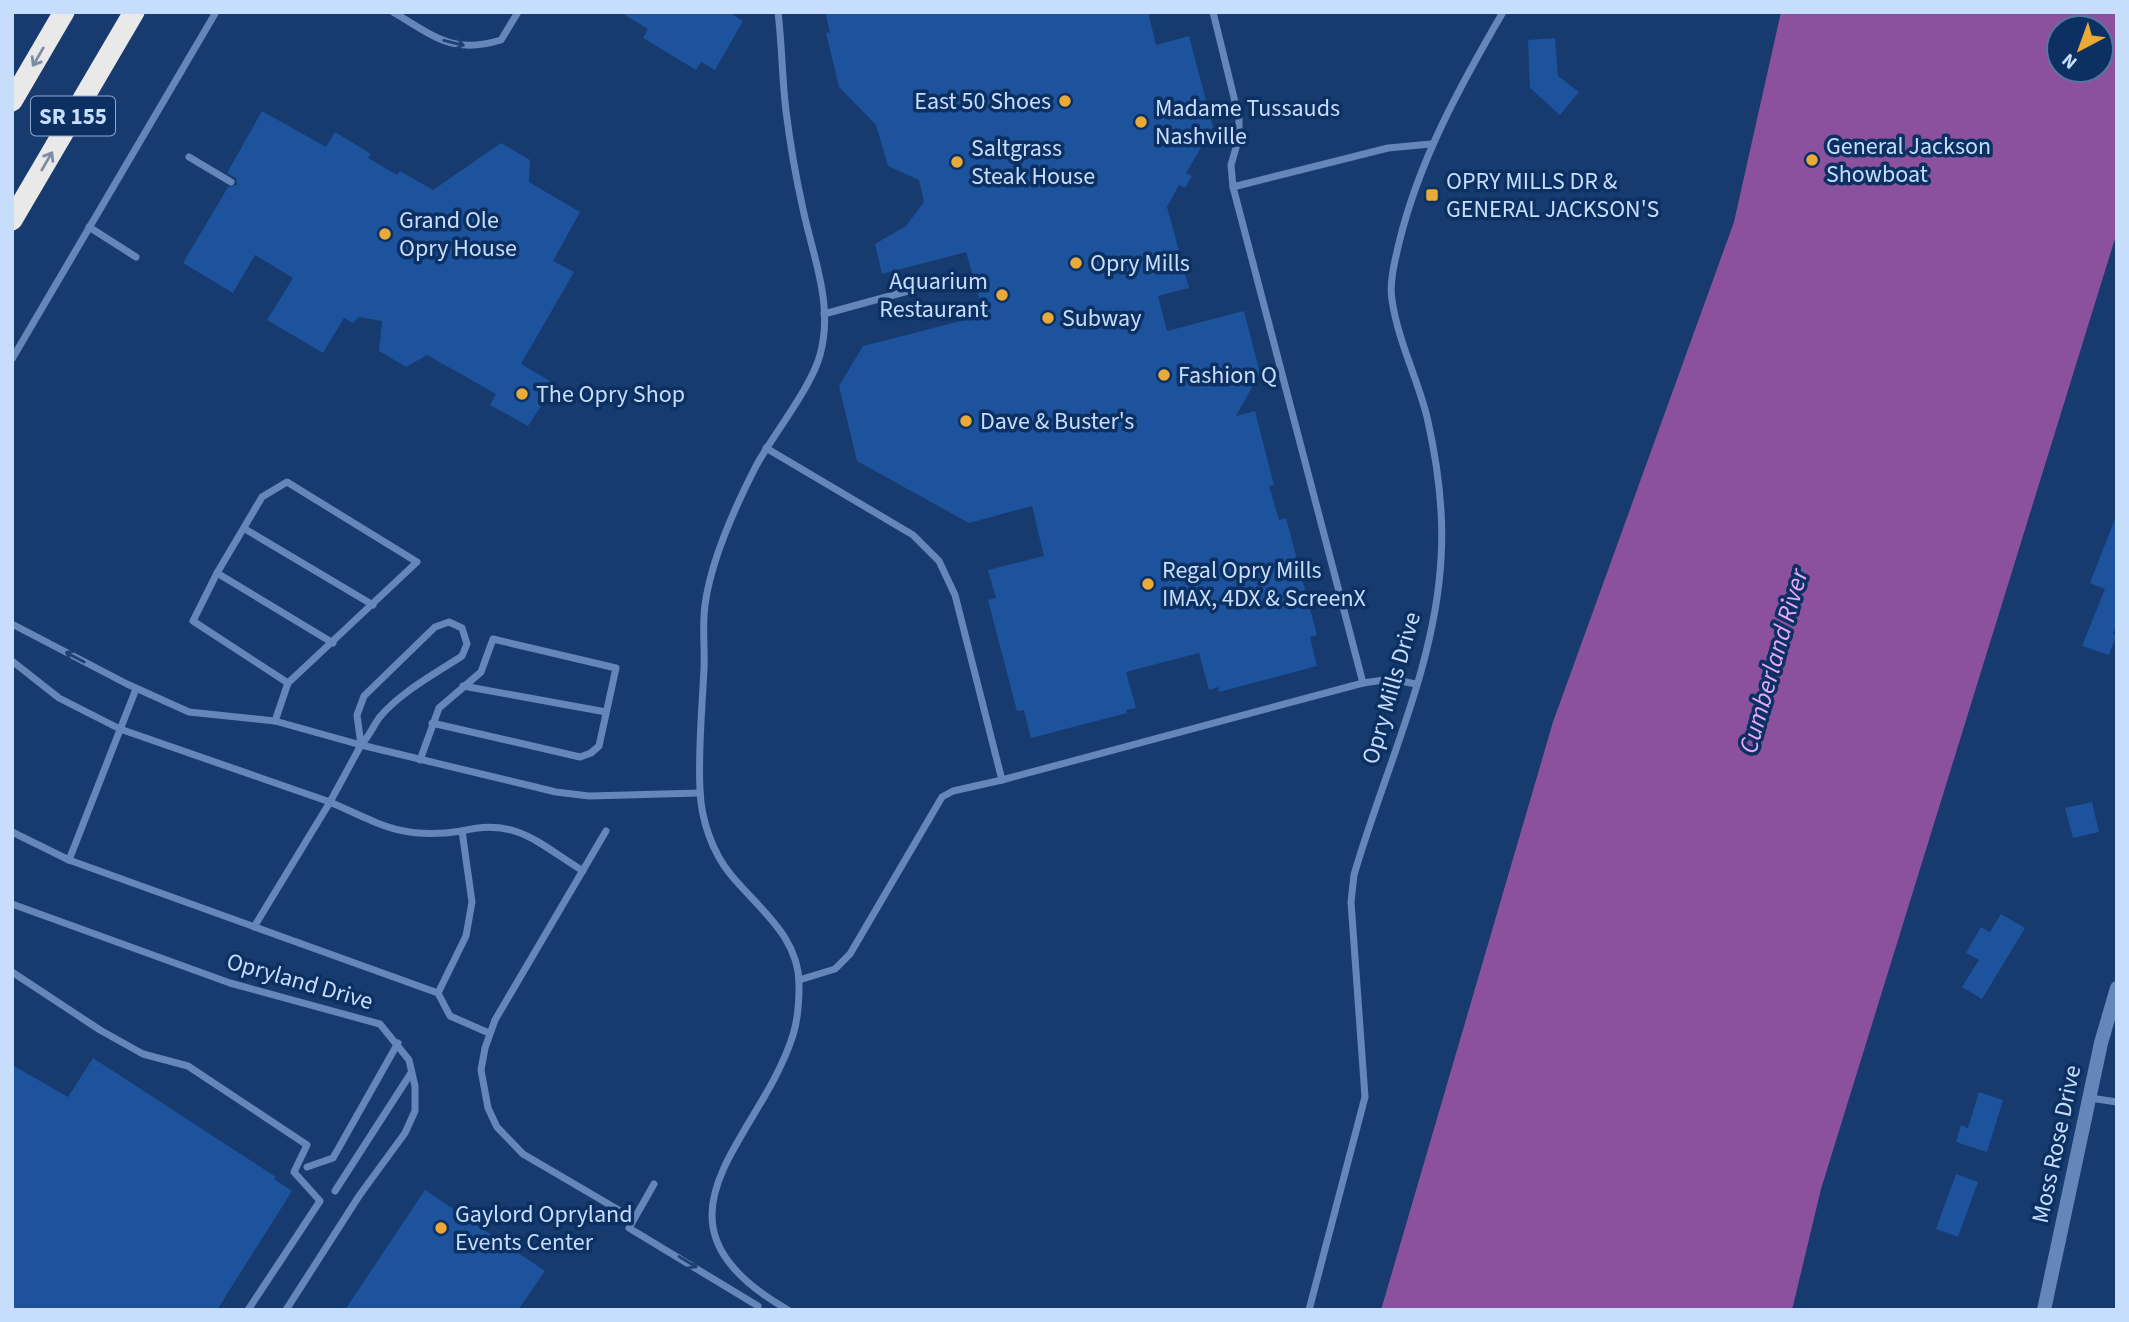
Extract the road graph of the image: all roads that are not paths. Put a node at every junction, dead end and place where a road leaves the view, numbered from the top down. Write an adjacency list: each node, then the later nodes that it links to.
1 (64, 12): 9 (highway, SR 155, one-way to 9)
2 (134, 12): 14 (highway, SR 155, one-way to 2)
3 (216, 12): 15 (lane)
4 (393, 12): 5 (lane, one-way to 5)
5 (518, 12)
6 (778, 12): 18 (lane)
7 (1213, 12): 13 (lane)
8 (1503, 12): 10 (lane, Opry Mills Drive)
9 (12, 101)
10 (1431, 144): 13 (lane); 29 (lane, Opry Mills Drive)
11 (189, 157): 12 (lane)
12 (231, 182)
13 (1233, 187): 28 (lane)
14 (12, 220)
15 (89, 227): 16 (lane); 19 (lane)
16 (136, 257)
17 (941, 282): 18 (lane)
18 (824, 314): 20 (lane)
19 (12, 359)
20 (766, 448): 38 (lane); 39 (lane)
21 (245, 529): 22 (lane); 23 (lane); 23 (lane)
22 (217, 573): 25 (lane); 27 (lane)
23 (373, 605): 25 (lane)
24 (12, 624): 31 (lane, one-way to 24)
25 (333, 643): 27 (lane)
26 (12, 661): 35 (lane)
27 (288, 683): 33 (lane)
28 (1363, 684): 29 (lane); 38 (lane)
29 (1416, 684): 65 (lane, Opry Mills Drive)
30 (463, 686): 32 (lane); 32 (lane); 34 (lane)
31 (136, 689): 33 (lane); 35 (lane)
32 (607, 712): 34 (lane)
33 (275, 721): 36 (lane)
34 (432, 723): 37 (lane)
35 (120, 729): 40 (lane); 44 (lane)
36 (361, 745): 36 (lane); 37 (lane); 40 (lane)
37 (420, 760): 39 (lane)
38 (1002, 780): 49 (lane)
39 (700, 793): 49 (lane)
40 (330, 802): 41 (lane); 47 (lane)
41 (462, 831): 45 (lane); 51 (lane)
42 (606, 831): 45 (lane)
43 (12, 832): 44 (lane)
44 (69, 860): 47 (lane)
45 (583, 871): 52 (lane)
46 (12, 904): 53 (lane, Opryland Drive)
47 (254, 927): 51 (lane)
48 (12, 972): 62 (lane)
49 (799, 980): 64 (lane)
50 (2117, 988): 55 (street, Moss Rose Drive)
51 (438, 993): 52 (lane)
52 (489, 1033): 60 (lane)
53 (398, 1044): 54 (lane, Opryland Drive); 57 (lane)
54 (411, 1073): 59 (lane); 63 (lane, Opryland Drive)
55 (2089, 1098): 56 (lane); 66 (street, Moss Rose Drive)
56 (2117, 1102)
57 (307, 1167)
58 (654, 1184): 60 (lane)
59 (335, 1191)
60 (634, 1219): 61 (lane, one-way to 61)
61 (758, 1306)
62 (247, 1310)
63 (286, 1310)
64 (788, 1310)
65 (1309, 1310)
66 (2044, 1310)

